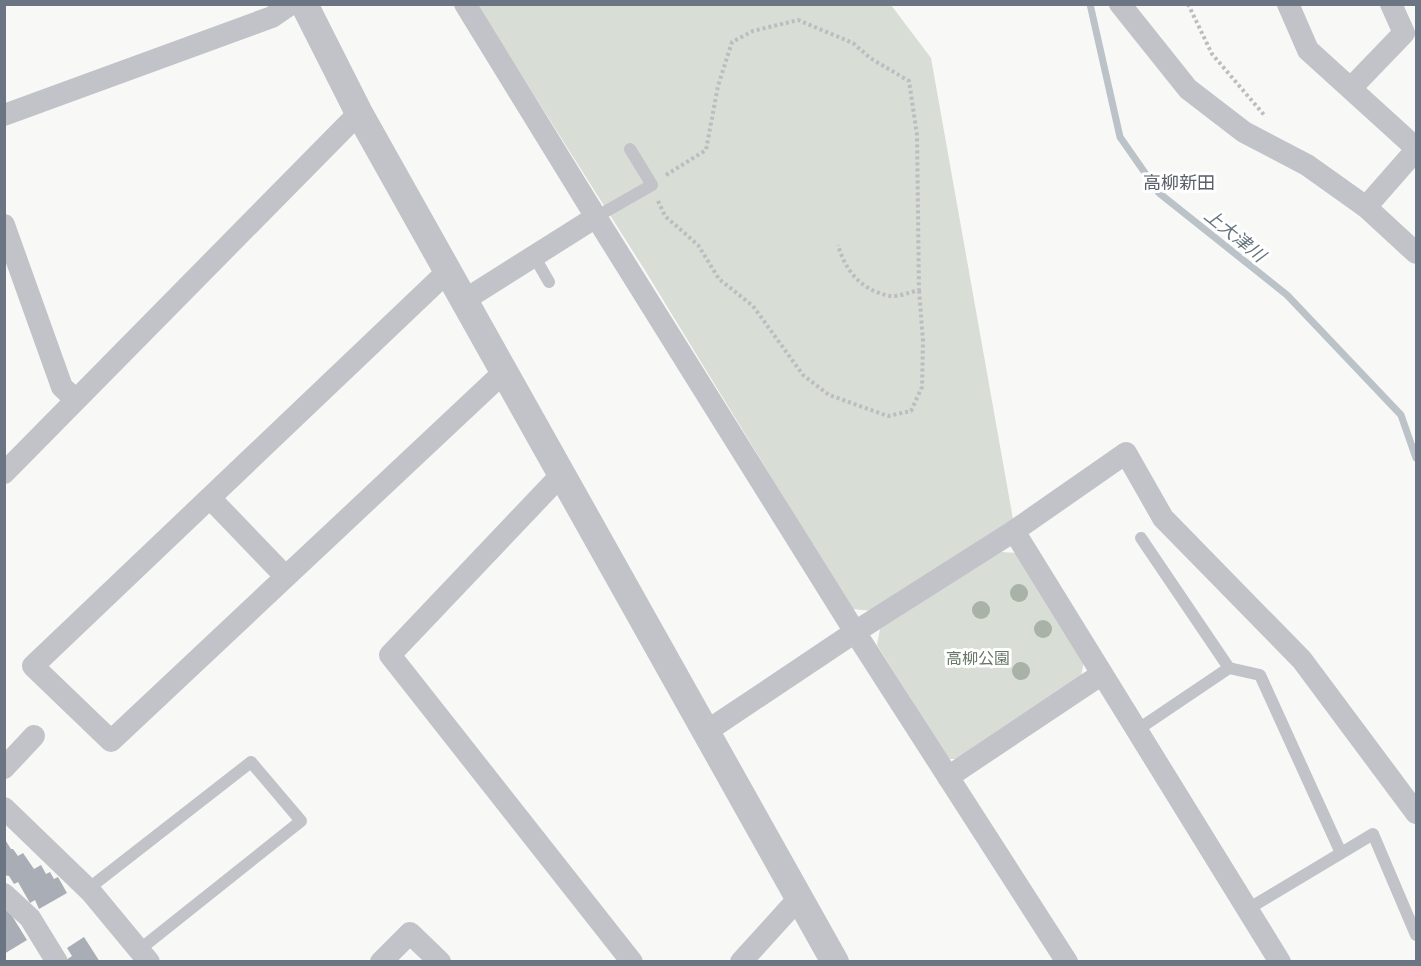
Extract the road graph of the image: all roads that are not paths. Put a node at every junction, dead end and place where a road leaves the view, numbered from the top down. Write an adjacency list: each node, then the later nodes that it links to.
1 (291, 4): 9 (street)
2 (304, 4): 8 (street)
3 (465, 4): 13 (street)
4 (1120, 4): 12 (street)
5 (1288, 4): 7 (street)
6 (1391, 4): 7 (street)
7 (1352, 87): 11 (street)
8 (359, 113): 17 (street); 21 (street)
9 (4, 115)
10 (630, 149): 13 (lane)
11 (1416, 149): 12 (street)
12 (1366, 207): 15 (street)
13 (596, 217): 16 (street); 28 (street)
14 (4, 225): 21 (street)
15 (1416, 253)
16 (534, 256): 18 (lane); 19 (street)
17 (448, 271): 19 (street); 24 (street)
18 (549, 282)
19 (466, 299): 20 (street)
20 (505, 371): 23 (street); 27 (street)
21 (75, 399): 22 (street)
22 (4, 473)
23 (562, 474): 32 (street); 48 (street)
24 (210, 498): 27 (street); 27 (street)
25 (1014, 531): 28 (street); 30 (street); 37 (street)
26 (1141, 538): 29 (lane)
27 (285, 576)
28 (855, 632): 32 (street); 35 (street)
29 (1229, 668): 31 (lane); 38 (lane)
30 (1102, 674): 31 (street); 35 (street)
31 (1137, 730): 42 (street)
32 (707, 731): 41 (street)
33 (34, 736): 34 (street)
34 (4, 768)
35 (948, 777): 51 (street)
36 (4, 808): 39 (street)
37 (1416, 813)
38 (1341, 853): 42 (lane); 43 (lane)
39 (88, 889): 44 (street); 44 (lane)
40 (4, 894): 45 (street)
41 (799, 898): 49 (street); 50 (street)
42 (1248, 909): 52 (street)
43 (1416, 935)
44 (144, 956)
45 (57, 962)
46 (381, 962): 47 (street)
47 (440, 962)
48 (632, 962)
49 (741, 962)
50 (835, 962)
51 (1066, 962)
52 (1280, 962)

